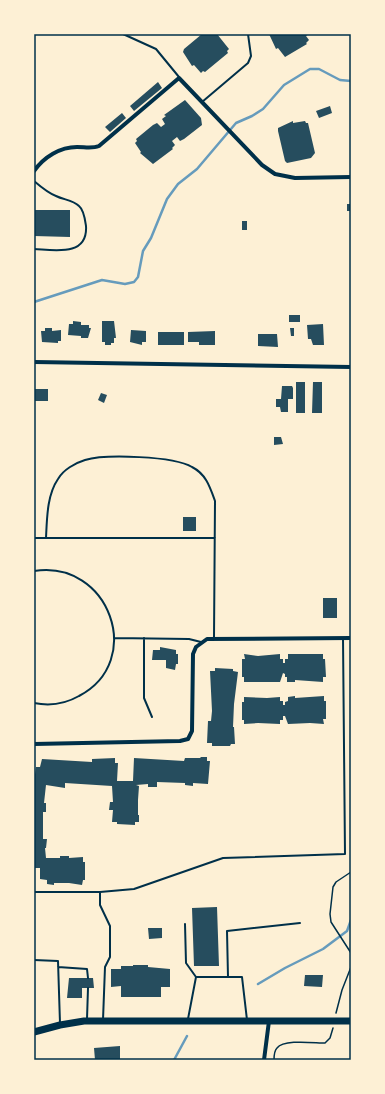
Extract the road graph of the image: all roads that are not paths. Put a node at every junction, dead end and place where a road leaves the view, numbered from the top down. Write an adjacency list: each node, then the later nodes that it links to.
1 (123, 34): 3 (lane)
2 (248, 34): 4 (lane)
3 (180, 78): 4 (street); 5 (street)
4 (202, 102): 6 (street)
5 (34, 171)
6 (351, 177)
7 (34, 181): 8 (lane)
8 (34, 249)
9 (34, 362): 10 (street)
10 (351, 367)
11 (34, 538): 12 (lane)
12 (46, 538): 13 (lane); 13 (lane)
13 (215, 538): 17 (lane)
14 (34, 571): 15 (lane)
15 (114, 638): 16 (lane); 21 (lane)
16 (144, 638): 20 (lane); 22 (lane)
17 (214, 638): 18 (street); 20 (street)
18 (343, 638): 19 (street); 25 (lane)
19 (351, 638)
20 (201, 642): 23 (street)
21 (34, 703)
22 (152, 717)
23 (34, 744)
24 (34, 892): 25 (lane)
25 (100, 892): 35 (lane)
26 (300, 923): 31 (lane)
27 (185, 924): 30 (lane)
28 (34, 960): 29 (lane)
29 (58, 966): 32 (lane); 40 (lane)
30 (196, 977): 31 (lane); 36 (lane)
31 (228, 977): 37 (lane)
32 (88, 978)
33 (88, 988): 34 (lane)
34 (87, 1021): 35 (main road); 40 (main road)
35 (103, 1021): 36 (main road)
36 (188, 1021): 37 (main road)
37 (248, 1021): 38 (main road)
38 (269, 1021): 39 (main road); 43 (street)
39 (351, 1021)
40 (60, 1025): 41 (main road)
41 (34, 1032)
42 (351, 1049): 44 (lane)
43 (264, 1060)
44 (351, 1060)

